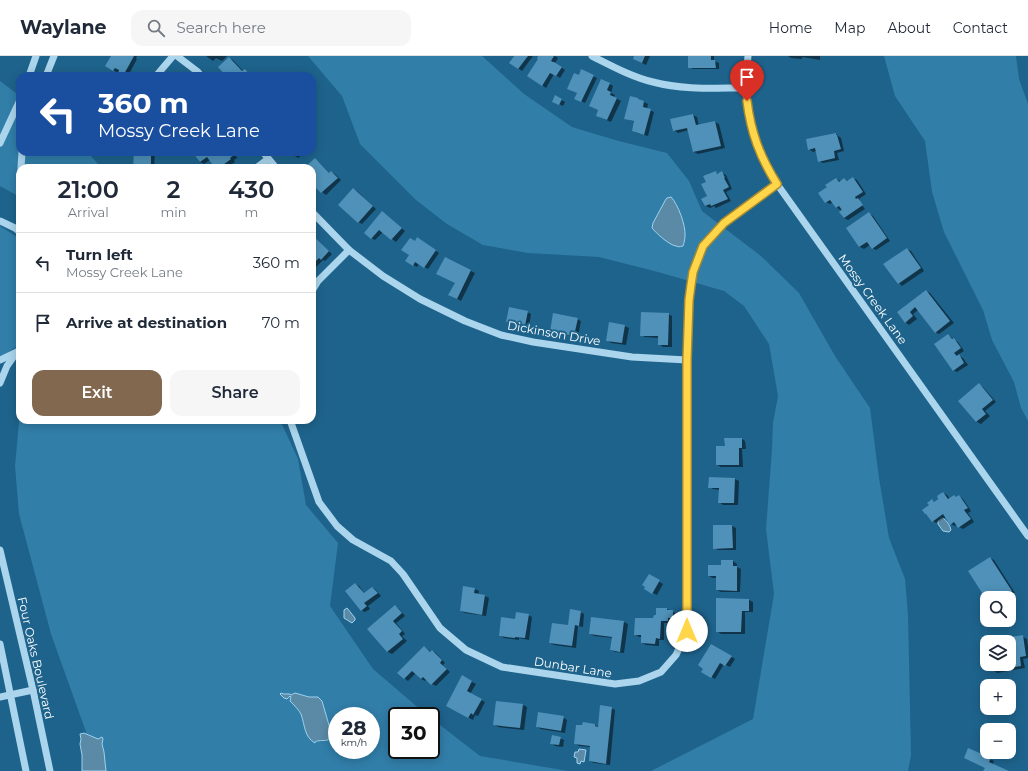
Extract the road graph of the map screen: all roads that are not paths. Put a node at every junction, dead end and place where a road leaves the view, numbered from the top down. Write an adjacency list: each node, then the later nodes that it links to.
1 (36, 56): 7 (street)
2 (54, 56): 8 (street)
3 (173, 56): 9 (street)
4 (177, 56): 10 (street)
5 (592, 56): 11 (street)
6 (748, 56): 11 (street, Mossy Creek Lane)
7 (30, 72)
8 (48, 72)
9 (159, 72)
10 (198, 72)
11 (745, 88): 18 (street, Mossy Creek Lane)
12 (16, 109): 13 (street)
13 (0, 144)
14 (266, 156): 15 (street)
15 (268, 159): 16 (street); 17 (street)
16 (261, 164)
17 (272, 164)
18 (777, 184): 27 (street, Dunbar Lane); 30 (street, Mossy Creek Lane)
19 (316, 216): 22 (street, Dickinson Drive)
20 (0, 221): 21 (street)
21 (16, 229)
22 (349, 250): 23 (street); 27 (street, Dickinson Drive)
23 (316, 284)
24 (16, 352): 26 (street)
25 (16, 354): 28 (street)
26 (0, 360)
27 (687, 360): 29 (street, Dunbar Lane)
28 (0, 383)
29 (291, 424)
30 (1028, 536)
31 (0, 550): 33 (street, Four Oaks Boulevard)
32 (0, 644): 34 (street)
33 (33, 690): 34 (street); 37 (street, Four Oaks Boulevard)
34 (10, 695): 35 (street); 36 (street)
35 (0, 697)
36 (26, 771)
37 (50, 771)

